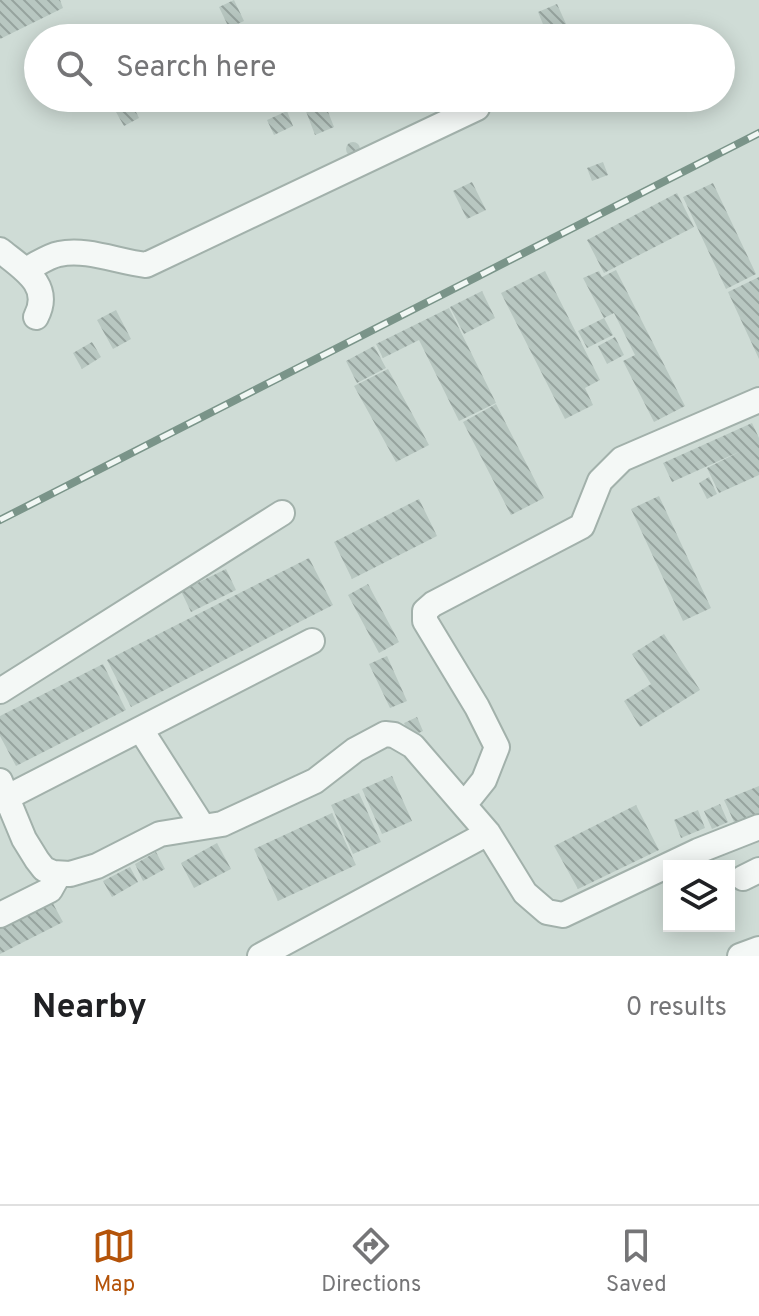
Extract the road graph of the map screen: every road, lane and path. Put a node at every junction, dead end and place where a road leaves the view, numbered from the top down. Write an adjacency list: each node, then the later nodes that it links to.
1 (469, 112): 3 (street)
2 (0, 250): 3 (street)
3 (25, 270): 4 (street)
4 (36, 317)
5 (759, 400): 11 (street)
6 (282, 513): 8 (street)
7 (312, 641): 9 (street)
8 (0, 691)
9 (141, 730): 10 (street); 12 (street)
10 (3, 793): 15 (street)
11 (464, 805): 12 (street); 14 (street)
12 (203, 827): 15 (street)
13 (759, 827): 14 (street)
14 (488, 833): 18 (street)
15 (59, 874): 16 (street)
16 (0, 915)
17 (759, 949): 19 (street)
18 (260, 956)
19 (740, 956)

